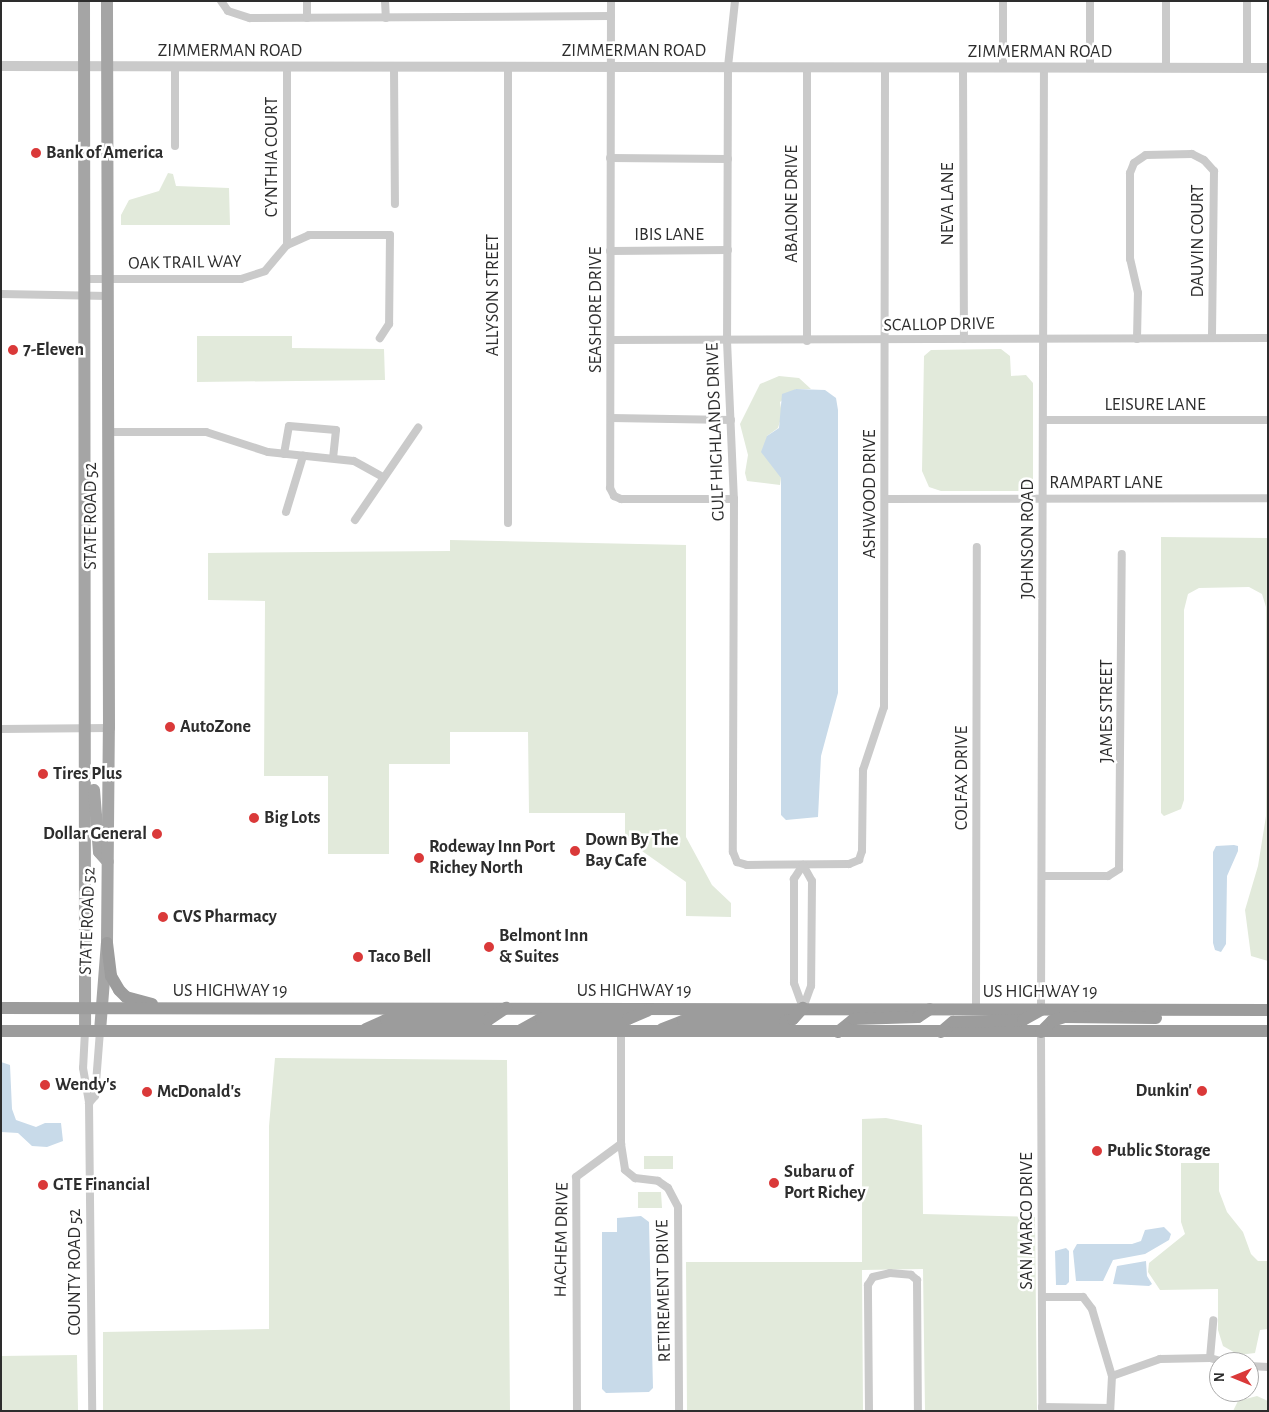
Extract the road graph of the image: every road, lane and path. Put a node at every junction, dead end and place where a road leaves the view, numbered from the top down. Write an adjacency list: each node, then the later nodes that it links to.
1 (84, 1): 16 (main road, STATE ROAD 52)
2 (107, 1): 17 (main road, STATE ROAD 52)
3 (221, 1): 13 (street)
4 (307, 1): 13 (street)
5 (386, 1): 14 (street)
6 (611, 1): 12 (street, SEASHORE DRIVE)
7 (735, 1): 19 (street, GULF HIGHLANDS DRIVE)
8 (1002, 1): 27 (street)
9 (1090, 1): 29 (street)
10 (1166, 1): 30 (street)
11 (1247, 1): 31 (street)
12 (611, 16): 14 (street); 25 (street, SEASHORE DRIVE)
13 (307, 18): 14 (street)
14 (386, 18)
15 (1, 66): 16 (street, ZIMMERMAN ROAD)
16 (84, 66): 17 (street, ZIMMERMAN ROAD); 40 (main road, STATE ROAD 52)
17 (107, 66): 18 (street, ZIMMERMAN ROAD); 41 (main road, STATE ROAD 52)
18 (175, 67): 22 (street, ZIMMERMAN ROAD); 33 (street)
19 (728, 67): 20 (street, ZIMMERMAN ROAD); 25 (street, ZIMMERMAN ROAD); 35 (street, GULF HIGHLANDS DRIVE)
20 (807, 67): 21 (street, ZIMMERMAN ROAD); 54 (street, ABALONE DRIVE)
21 (885, 67): 26 (street, ZIMMERMAN ROAD); 51 (street, ASHWOOD DRIVE)
22 (287, 68): 23 (street, ZIMMERMAN ROAD); 37 (street, CYNTHIA COURT)
23 (394, 68): 24 (street, ZIMMERMAN ROAD); 36 (street)
24 (508, 68): 25 (street, ZIMMERMAN ROAD); 71 (street, ALLYSON STREET)
25 (611, 68): 34 (street, SEASHORE DRIVE)
26 (963, 68): 27 (street, ZIMMERMAN ROAD); 52 (street, NEVA LANE)
27 (1003, 68): 28 (street, ZIMMERMAN ROAD)
28 (1044, 68): 29 (street, ZIMMERMAN ROAD); 48 (street, JOHNSON ROAD)
29 (1090, 68): 30 (street, ZIMMERMAN ROAD)
30 (1166, 68): 31 (street, ZIMMERMAN ROAD)
31 (1247, 68): 32 (street, ZIMMERMAN ROAD)
32 (1268, 68)
33 (175, 146)
34 (610, 158): 35 (street); 39 (street, SEASHORE DRIVE)
35 (728, 159): 38 (street, GULF HIGHLANDS DRIVE)
36 (395, 204)
37 (287, 245): 41 (street, OAK TRAIL WAY); 45 (street, OAK TRAIL WAY)
38 (728, 250): 39 (street, IBIS LANE); 53 (street, GULF HIGHLANDS DRIVE)
39 (610, 251): 50 (street, SEASHORE DRIVE)
40 (85, 278): 41 (street, OAK TRAIL WAY); 43 (main road, STATE ROAD 52)
41 (108, 279): 44 (main road, STATE ROAD 52)
42 (1, 294): 43 (street)
43 (85, 295): 44 (street); 74 (main road, STATE ROAD 52)
44 (108, 296): 60 (main road, STATE ROAD 52)
45 (380, 338)
46 (1212, 338): 47 (street, SCALLOP DRIVE); 49 (street, SCALLOP DRIVE); 49 (street, DAUVIN COURT)
47 (1268, 338)
48 (1043, 339): 49 (street, SCALLOP DRIVE); 52 (street, SCALLOP DRIVE); 57 (street, JOHNSON ROAD)
49 (1137, 339)
50 (611, 340): 53 (street, SCALLOP DRIVE); 55 (street, SEASHORE DRIVE)
51 (885, 340): 52 (street, SCALLOP DRIVE); 54 (street, SCALLOP DRIVE); 68 (street, ASHWOOD DRIVE)
52 (964, 340)
53 (727, 341): 54 (street, SCALLOP DRIVE); 56 (street, GULF HIGHLANDS DRIVE)
54 (807, 341)
55 (611, 418): 56 (street); 67 (street, SEASHORE DRIVE)
56 (731, 420): 67 (street, GULF HIGHLANDS DRIVE)
57 (1043, 420): 58 (street, LEISURE LANE); 65 (street, JOHNSON ROAD)
58 (1268, 420)
59 (418, 428): 64 (street)
60 (108, 432): 61 (street); 75 (main road, STATE ROAD 52)
61 (284, 454): 62 (street); 63 (street)
62 (303, 456): 63 (street); 69 (street)
63 (333, 457): 64 (street)
64 (383, 477): 70 (street)
65 (1043, 498): 66 (street, RAMPART LANE); 68 (street, RAMPART LANE); 81 (street, JOHNSON ROAD)
66 (1268, 498)
67 (734, 499): 79 (street, GULF HIGHLANDS DRIVE)
68 (884, 499): 80 (street, ASHWOOD DRIVE)
69 (286, 512)
70 (355, 520)
71 (508, 523)
72 (977, 547): 91 (street, COLFAX DRIVE)
73 (1122, 554): 81 (street, JAMES STREET)
74 (86, 728): 75 (street); 76 (street); 77 (main road, STATE ROAD 52)
75 (109, 728): 78 (main road, STATE ROAD 52)
76 (1, 729)
77 (86, 761): 78 (main road); 84 (main road, STATE ROAD 52)
78 (108, 862): 82 (main road, STATE ROAD 52)
79 (737, 862): 80 (street, ASHWOOD DRIVE)
80 (803, 865): 89 (street); 89 (street)
81 (1042, 876): 92 (street, JOHNSON ROAD)
82 (107, 943): 85 (main road, STATE ROAD 52); 86 (highway)
83 (1, 1008): 84 (highway, US HIGHWAY 19)
84 (86, 1008): 85 (highway, US HIGHWAY 19); 96 (main road, STATE ROAD 52)
85 (102, 1008): 86 (highway, US HIGHWAY 19); 97 (main road, STATE ROAD 52)
86 (166, 1008): 87 (highway, US HIGHWAY 19)
87 (506, 1008): 88 (highway, US HIGHWAY 19); 98 (highway)
88 (653, 1008): 89 (highway, US HIGHWAY 19); 99 (highway)
89 (804, 1008): 90 (highway, US HIGHWAY 19); 102 (highway)
90 (930, 1008): 91 (highway, US HIGHWAY 19); 103 (highway)
91 (976, 1009): 92 (highway, US HIGHWAY 19)
92 (1041, 1010): 93 (highway, US HIGHWAY 19); 104 (highway)
93 (1217, 1010): 94 (highway, US HIGHWAY 19); 105 (highway)
94 (1268, 1010)
95 (1, 1031): 96 (highway)
96 (85, 1031): 97 (highway); 106 (street, COUNTY ROAD 52)
97 (100, 1031): 98 (highway); 106 (street, COUNTY ROAD 52)
98 (361, 1031): 99 (highway)
99 (518, 1031): 101 (highway)
100 (1267, 1031): 105 (highway)
101 (621, 1032): 102 (highway); 107 (street)
102 (655, 1032): 103 (highway)
103 (838, 1032): 104 (highway)
104 (941, 1032): 105 (highway)
105 (1041, 1032): 108 (street, SAN MARCO DRIVE)
106 (90, 1103): 115 (street, COUNTY ROAD 52)
107 (621, 1144): 116 (street, HACHEM DRIVE); 117 (street, RETIREMENT DRIVE)
108 (1042, 1297): 112 (street); 113 (street, SAN MARCO DRIVE)
109 (1214, 1320): 110 (street)
110 (1211, 1352)
111 (1209, 1358): 112 (street)
112 (1112, 1376): 114 (street)
113 (1042, 1409): 114 (street)
114 (1110, 1409)
115 (92, 1411)
116 (577, 1411)
117 (679, 1411)
118 (869, 1411): 119 (street)
119 (918, 1411)

